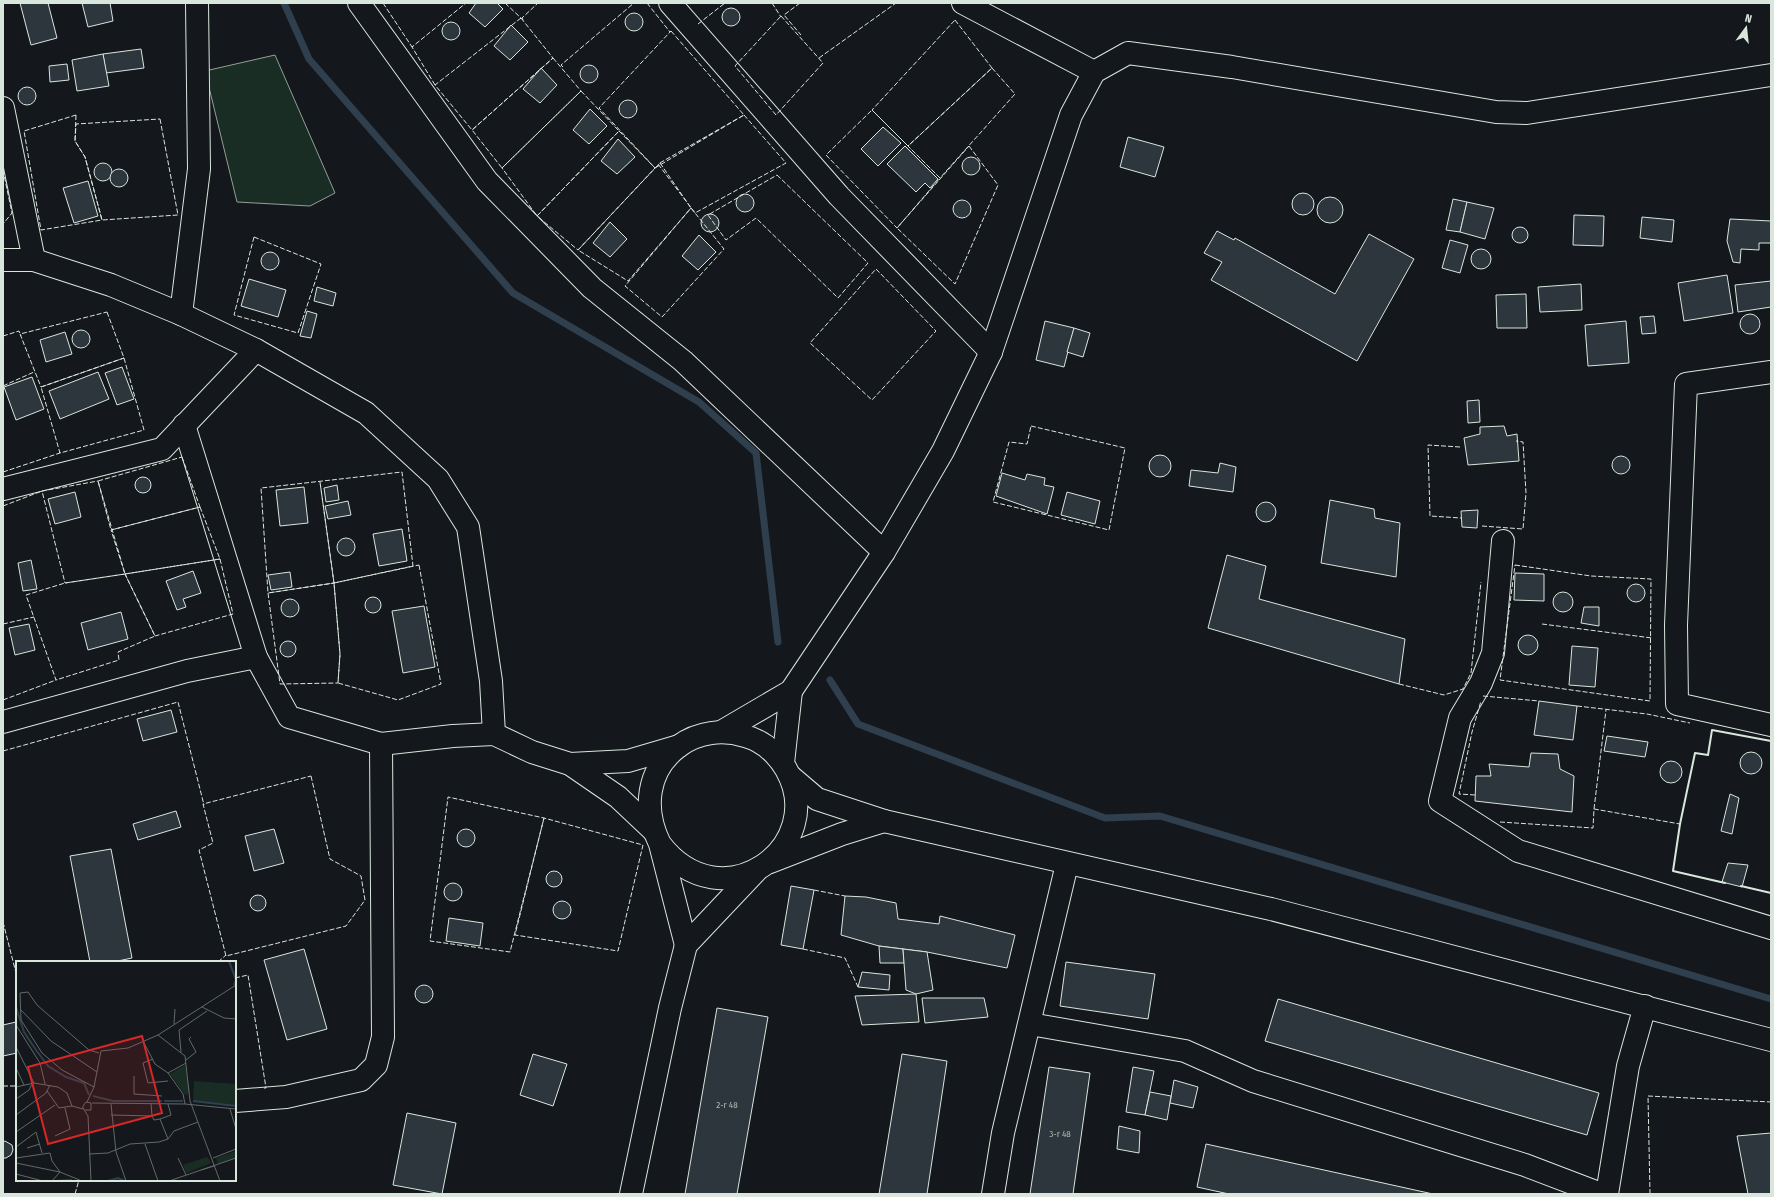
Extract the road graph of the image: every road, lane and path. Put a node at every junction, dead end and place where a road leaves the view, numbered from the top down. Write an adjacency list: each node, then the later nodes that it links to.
1 (197, 3): 10 (street)
2 (360, 3): 17 (street)
3 (670, 3): 12 (street)
4 (963, 3): 5 (street)
5 (1094, 72): 6 (street); 12 (street)
6 (1771, 75)
7 (3, 108): 9 (street)
8 (3, 260): 9 (street)
9 (34, 260): 10 (street)
10 (181, 314): 11 (street)
11 (256, 350): 14 (street); 23 (street)
12 (991, 352): 17 (street)
13 (1771, 372): 21 (street)
14 (184, 425): 15 (street); 18 (street)
15 (3, 488)
16 (1504, 541): 32 (street)
17 (884, 552): 19 (street)
18 (256, 657): 20 (street); 24 (street)
19 (792, 691): 22 (street); 27 (street)
20 (3, 722)
21 (1771, 725)
22 (721, 732): 25 (street); 27 (street)
23 (494, 734): 24 (street); 26 (street)
24 (381, 744): 37 (street)
25 (679, 746): 26 (street); 29 (street)
26 (570, 764): 29 (street)
27 (786, 770): 28 (street); 31 (street)
28 (884, 821): 30 (street); 31 (street)
29 (657, 837): 31 (street); 33 (street)
30 (1067, 864): 34 (street); 35 (street)
31 (763, 866): 33 (street)
32 (1771, 928)
33 (686, 946): 38 (street)
34 (1645, 1006): 36 (street); 41 (street)
35 (1030, 1024): 39 (street); 40 (street)
36 (1771, 1040)
37 (236, 1101)
38 (631, 1194)
39 (993, 1194)
40 (1601, 1194)
41 (1607, 1194)

